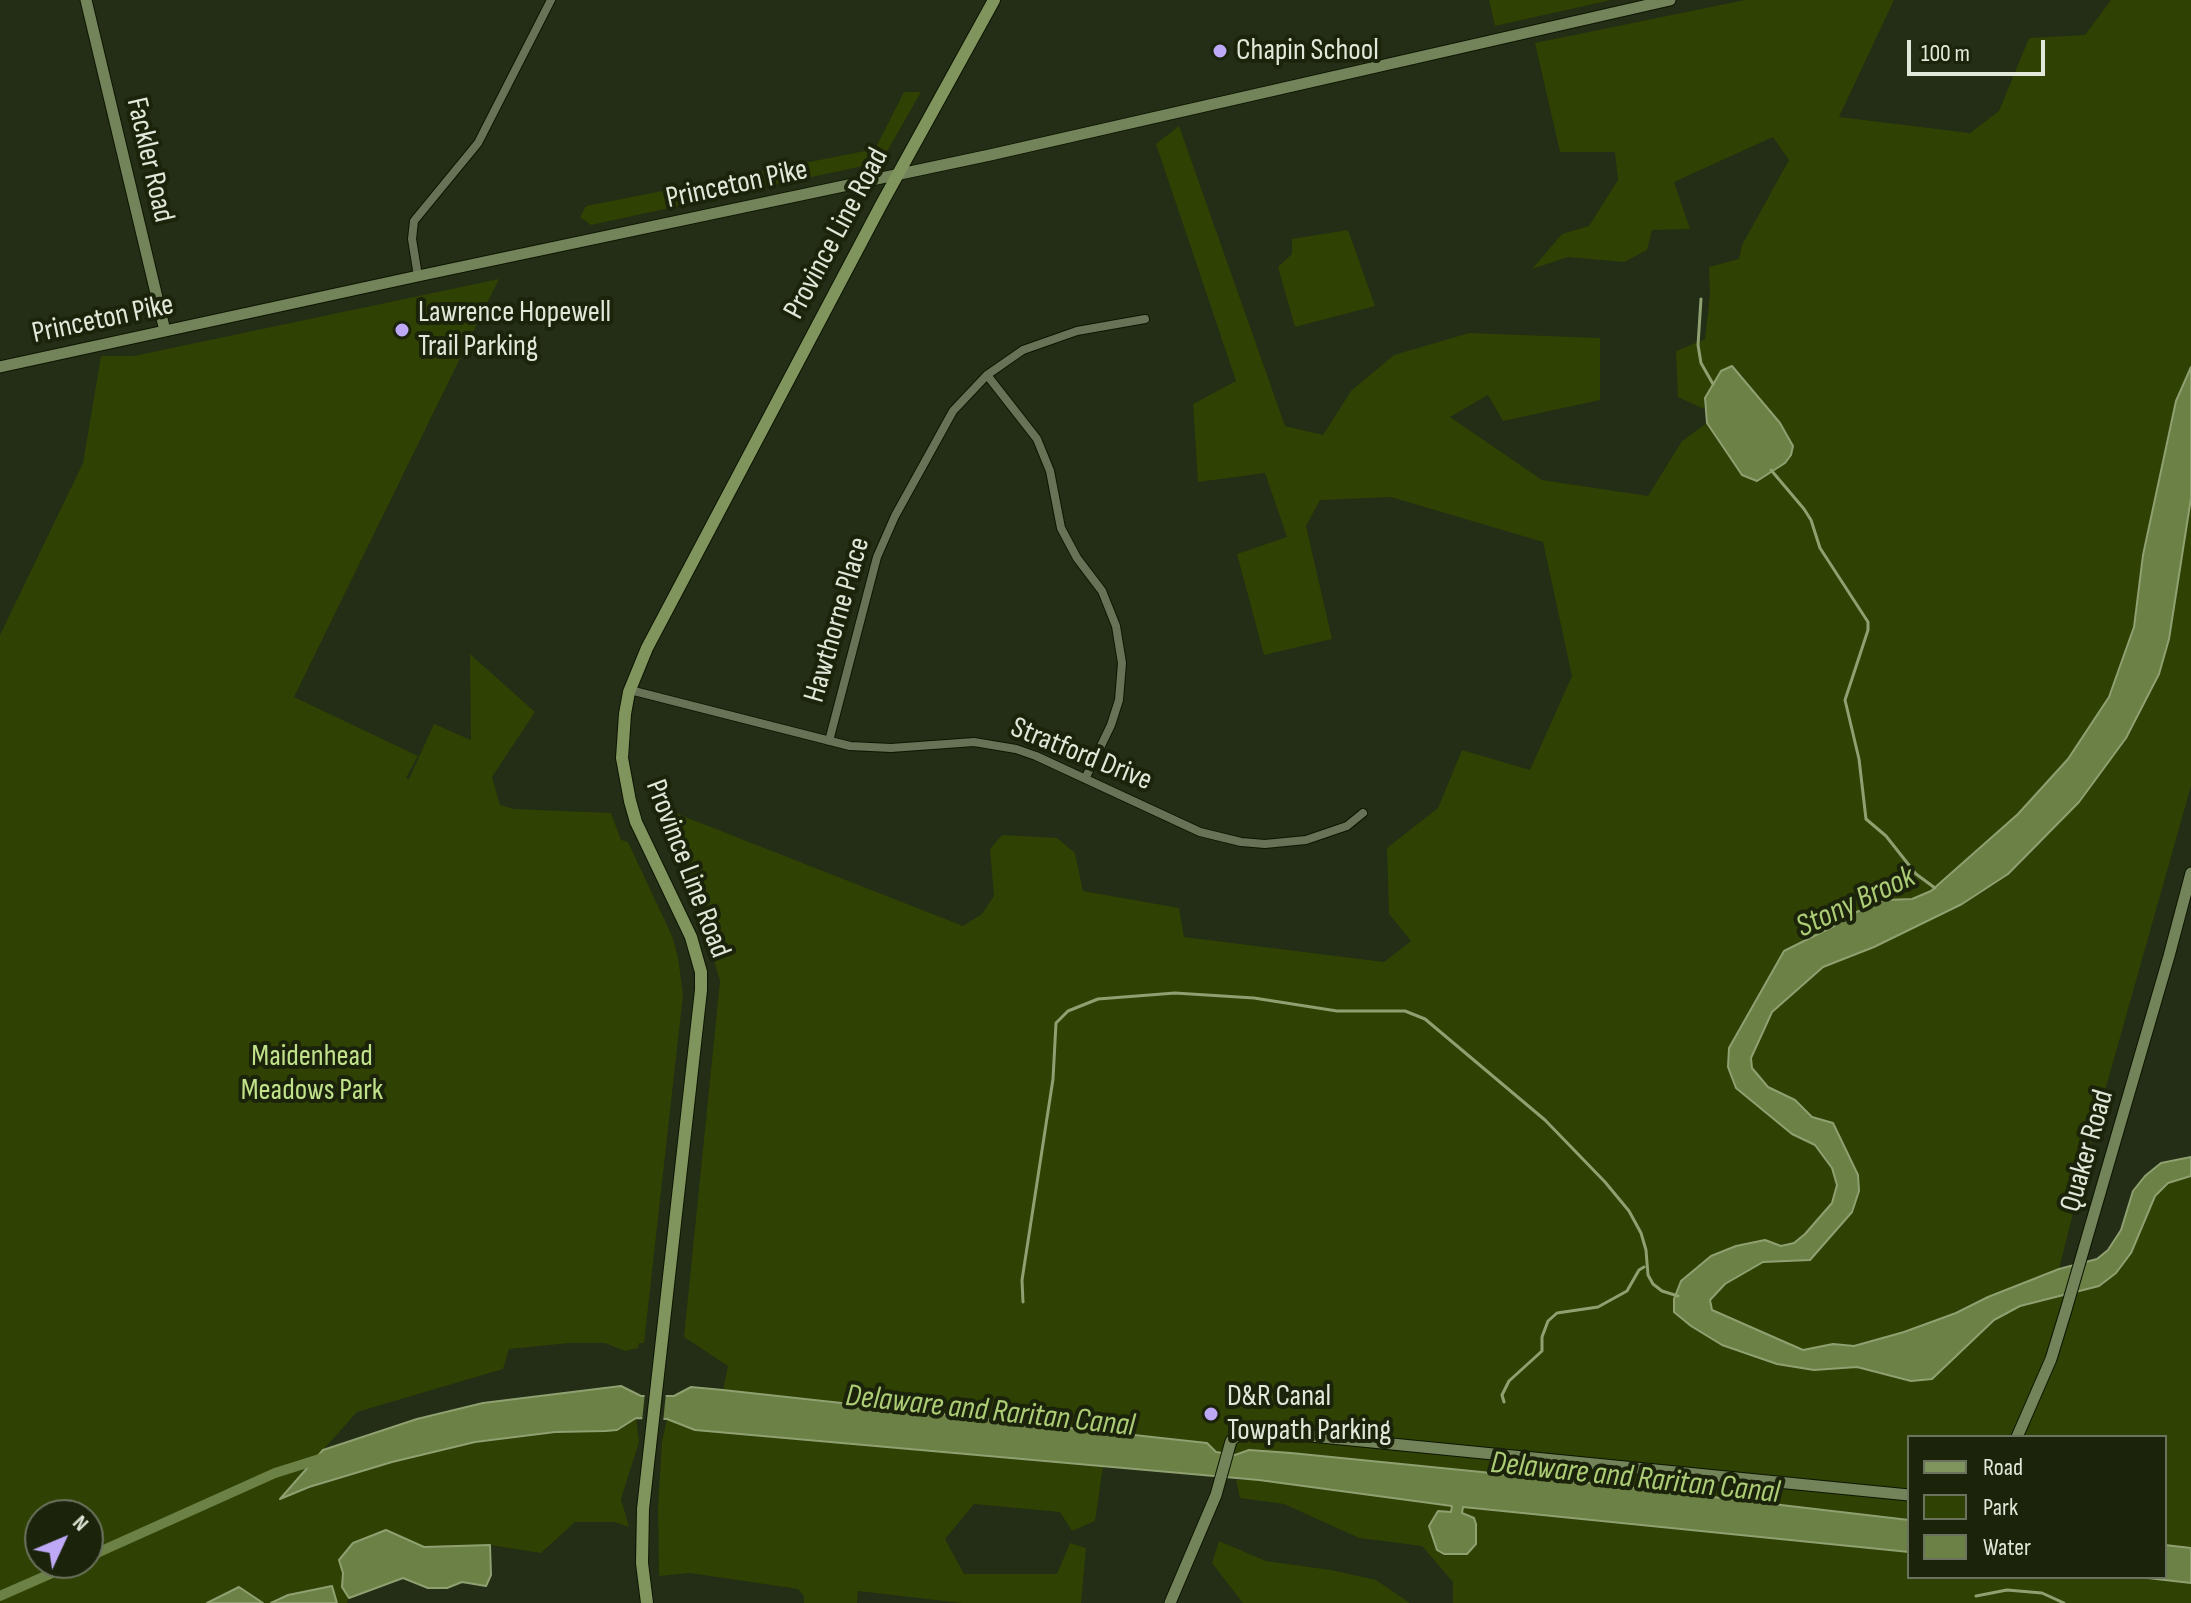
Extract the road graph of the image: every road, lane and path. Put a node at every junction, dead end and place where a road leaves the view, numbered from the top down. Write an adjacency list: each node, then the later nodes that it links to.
1 (86, 0): 8 (street, Fackler Road)
2 (551, 0): 6 (street)
3 (994, 0): 5 (main road, Province Line Road)
4 (1670, 0): 5 (street, Princeton Pike)
5 (898, 175): 6 (street, Princeton Pike); 11 (main road, Province Line Road)
6 (418, 276): 8 (street, Princeton Pike)
7 (1145, 319): 10 (street, Hawthorne Place)
8 (165, 331): 9 (street, Princeton Pike)
9 (0, 367)
10 (987, 375): 12 (street, Hawthorne Place); 13 (street)
11 (630, 690): 12 (street, Stratford Drive); 18 (main road, Province Line Road)
12 (829, 741): 13 (street, Stratford Drive)
13 (1085, 779): 14 (street, Stratford Drive)
14 (1363, 813)
15 (2191, 873): 16 (street, Quaker Road)
16 (2018, 1435)
17 (1907, 1495): 19 (street)
18 (647, 1603)
19 (1170, 1603)

